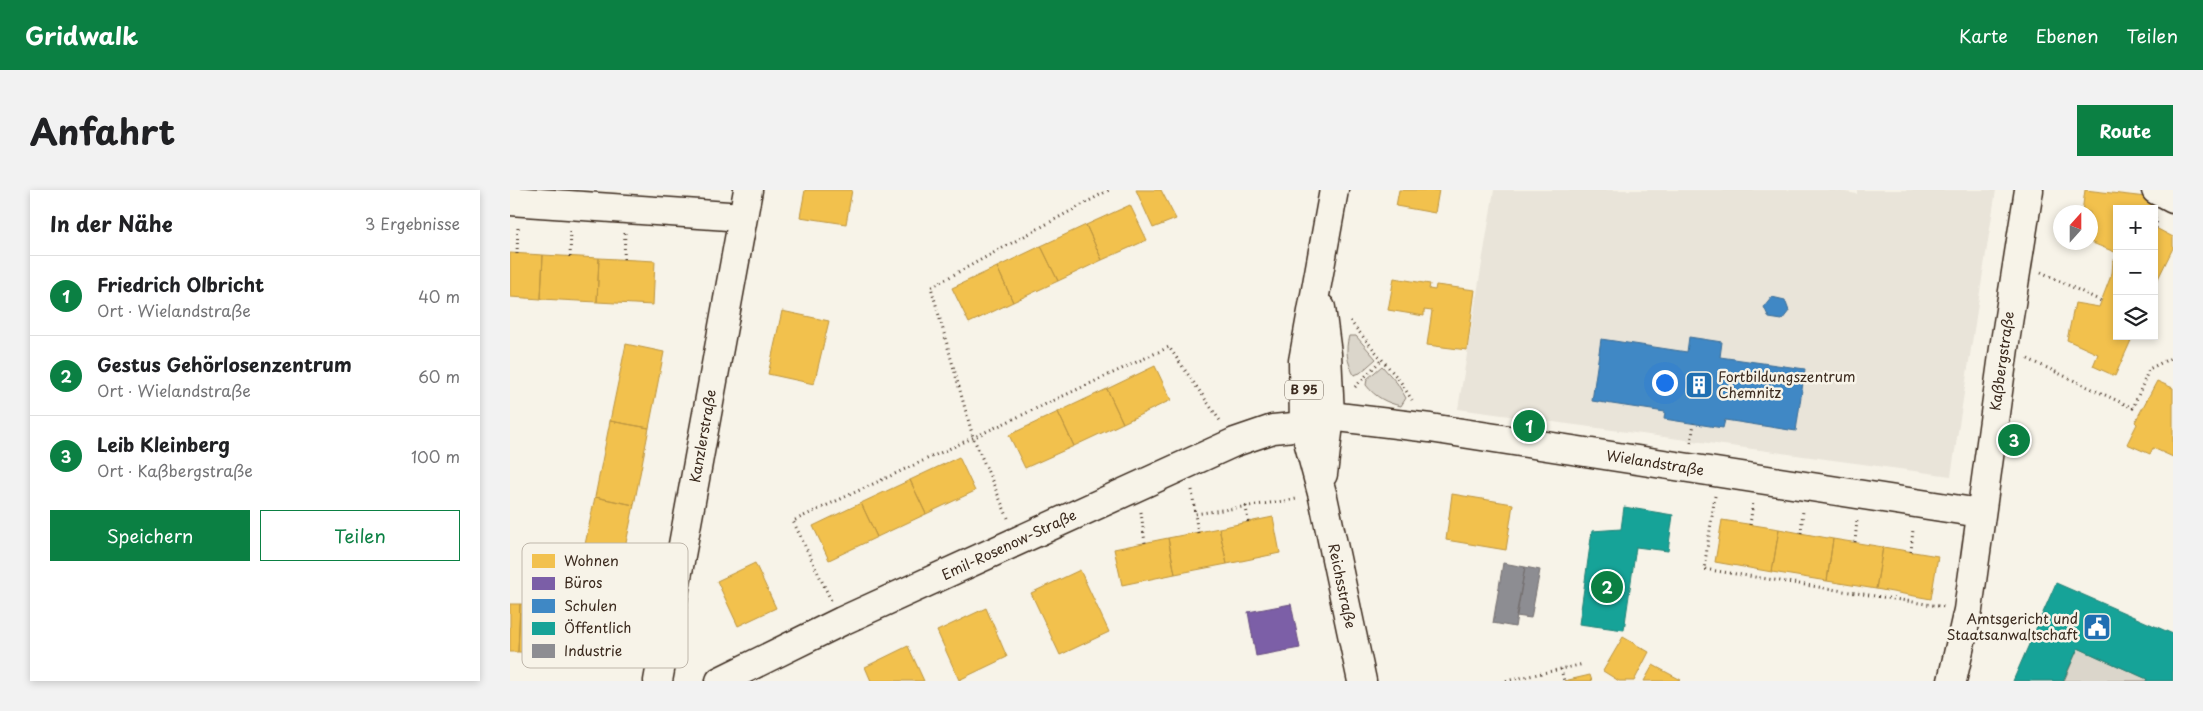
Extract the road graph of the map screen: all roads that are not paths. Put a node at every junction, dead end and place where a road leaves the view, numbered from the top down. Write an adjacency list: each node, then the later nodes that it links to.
1 (748, 190): 7 (street, Kanzlerstraße)
2 (1334, 190): 8 (street, Reichsstraße / B 95)
3 (2029, 190): 12 (street, Kaßbergstraße)
4 (2156, 190): 5 (street)
5 (2173, 199)
6 (514, 213): 7 (street)
7 (743, 217): 13 (street, Kanzlerstraße)
8 (1318, 288): 9 (street, Reichsstraße / B 95); 10 (street, Reichsstraße / B 95)
9 (1330, 416): 11 (street, Reichsstraße / B 95); 12 (street, Wielandstraße)
10 (1304, 426): 11 (street, Reichsstraße / B 95); 16 (street, Emil-Rosenow-Straße)
11 (1322, 494): 17 (street, Reichsstraße / B 95)
12 (1980, 513): 18 (street, Kaßbergstraße)
13 (683, 543)
14 (660, 668): 15 (street, Kanzlerstraße)
15 (658, 681)
16 (720, 681)
17 (1362, 681)
18 (1952, 681)

